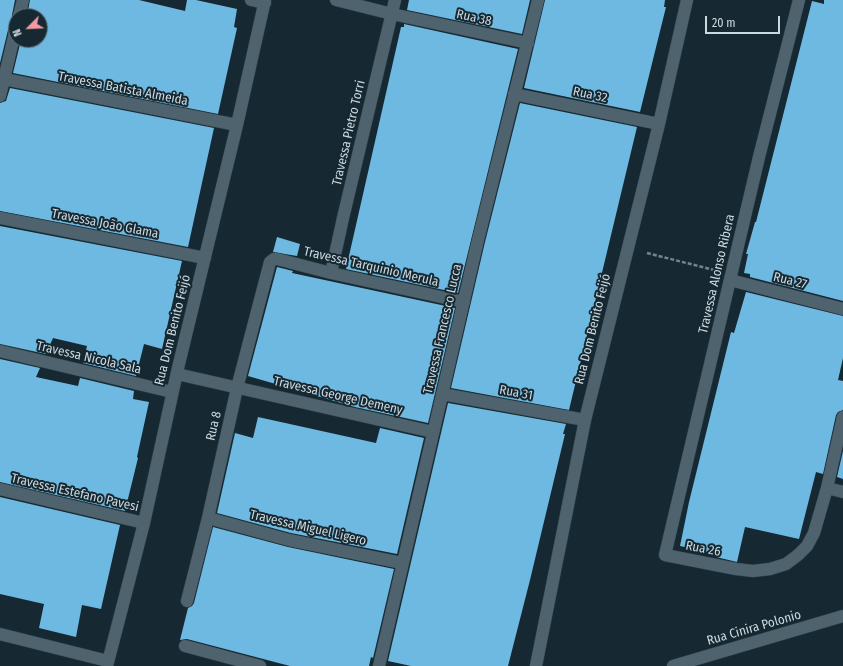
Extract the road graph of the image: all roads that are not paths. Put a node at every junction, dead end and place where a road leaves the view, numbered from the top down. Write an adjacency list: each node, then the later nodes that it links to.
1 (251, 0): 7 (street)
2 (336, 0): 8 (street, Rua 38)
3 (395, 0): 8 (street, Travessa Pietro Torri)
4 (538, 0): 9 (street, Travessa Francesco Lucca)
5 (687, 0): 14 (street, Rua Dom Benito Feijó)
6 (799, 0): 20 (street, Travessa Alonso Ribera)
7 (265, 2): 15 (street, Rua Dom Benito Feijó)
8 (392, 14): 9 (street, Rua 38); 19 (street, Travessa Pietro Torri)
9 (528, 43): 12 (street, Travessa Francesco Lucca)
10 (11, 48): 11 (street)
11 (4, 79): 13 (street); 15 (street, Travessa Batista Almeida)
12 (514, 94): 14 (street, Rua 32); 21 (street, Travessa Francesco Lucca)
13 (0, 96)
14 (659, 124): 29 (street, Rua Dom Benito Feijó)
15 (237, 126): 17 (street, Rua Dom Benito Feijó)
16 (0, 218): 17 (street, Travessa João Glama)
17 (205, 258): 24 (street, Rua Dom Benito Feijó)
18 (272, 260): 19 (street, Travessa Tarquinio Merula); 25 (street, Rua 8)
19 (331, 273): 21 (street, Travessa Tarquinio Merula)
20 (731, 277): 22 (street, Rua 27); 36 (street, Travessa Alonso Ribera)
21 (464, 302): 27 (street, Travessa Francesco Lucca)
22 (843, 309)
23 (0, 351): 26 (street, Travessa Nicola Sala)
24 (176, 374): 25 (street, Travessa George Demeny); 26 (street, Rua Dom Benito Feijó)
25 (237, 388): 30 (street, Travessa George Demeny); 34 (street, Rua 8)
26 (172, 392): 35 (street, Rua Dom Benito Feijó)
27 (442, 394): 29 (street, Rua 31); 30 (street, Travessa Francesco Lucca)
28 (843, 417): 31 (street)
29 (585, 420): 45 (street, Rua Dom Benito Feijó)
30 (433, 432): 37 (street, Travessa Francesco Lucca)
31 (827, 488): 33 (street); 36 (street, Rua 26)
32 (0, 489): 35 (street, Travessa Estefano Pavesi)
33 (843, 492)
34 (208, 518): 37 (street, Travessa Miguel Ligero); 38 (street, Rua 8)
35 (144, 523): 42 (street, Rua Dom Benito Feijó)
36 (665, 555)
37 (402, 564): 44 (street, Travessa Francesco Lucca)
38 (187, 601)
39 (843, 616): 46 (street, Rua Cinira Polonio)
40 (0, 634): 42 (street)
41 (185, 646): 43 (street)
42 (108, 664)
43 (260, 666)
44 (379, 666)
45 (536, 666)
46 (673, 666)

